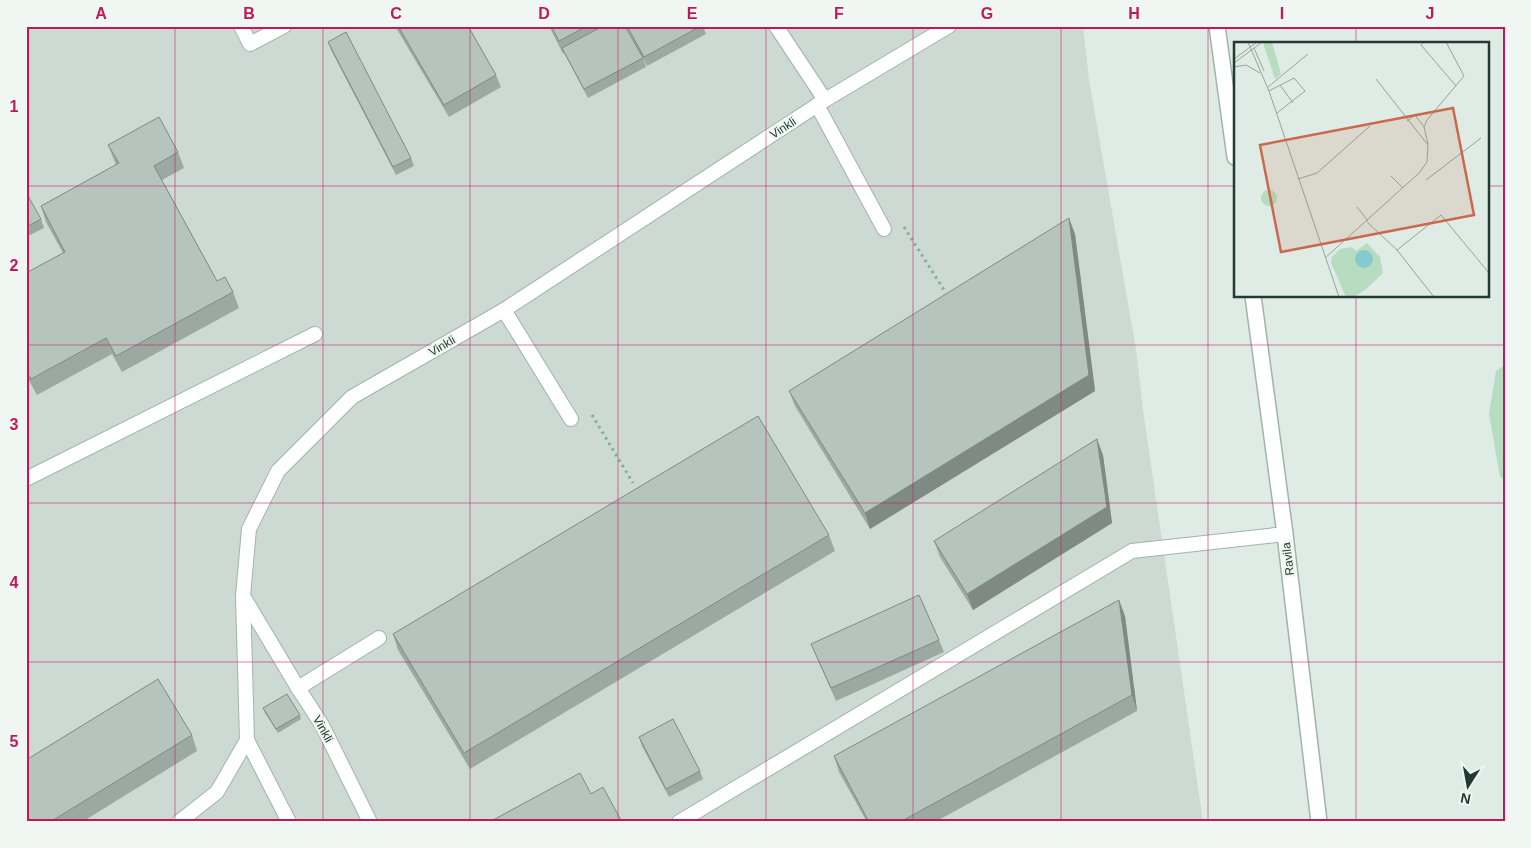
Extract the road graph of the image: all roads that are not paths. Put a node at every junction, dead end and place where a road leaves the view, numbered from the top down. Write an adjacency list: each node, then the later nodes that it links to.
1 (240, 26): 2 (lane)
2 (284, 26)
3 (776, 26): 6 (lane)
4 (949, 26): 6 (lane, Vinkli)
5 (1217, 26): 7 (street)
6 (821, 103): 8 (lane); 10 (lane, Vinkli)
7 (1234, 150)
8 (884, 229)
9 (1254, 298): 14 (street, Ravila)
10 (504, 310): 12 (lane); 15 (lane, Vinkli)
11 (315, 334): 13 (lane)
12 (571, 419)
13 (26, 479)
14 (1285, 534): 23 (lane); 24 (street, Ravila)
15 (243, 596): 17 (lane, Vinkli); 18 (lane)
16 (379, 638): 17 (lane)
17 (298, 688): 19 (lane, Vinkli)
18 (247, 740): 20 (lane); 21 (lane)
19 (368, 818): 22 (lane)
20 (179, 822)
21 (289, 822)
22 (354, 822)
23 (679, 822)
24 (1320, 822)

